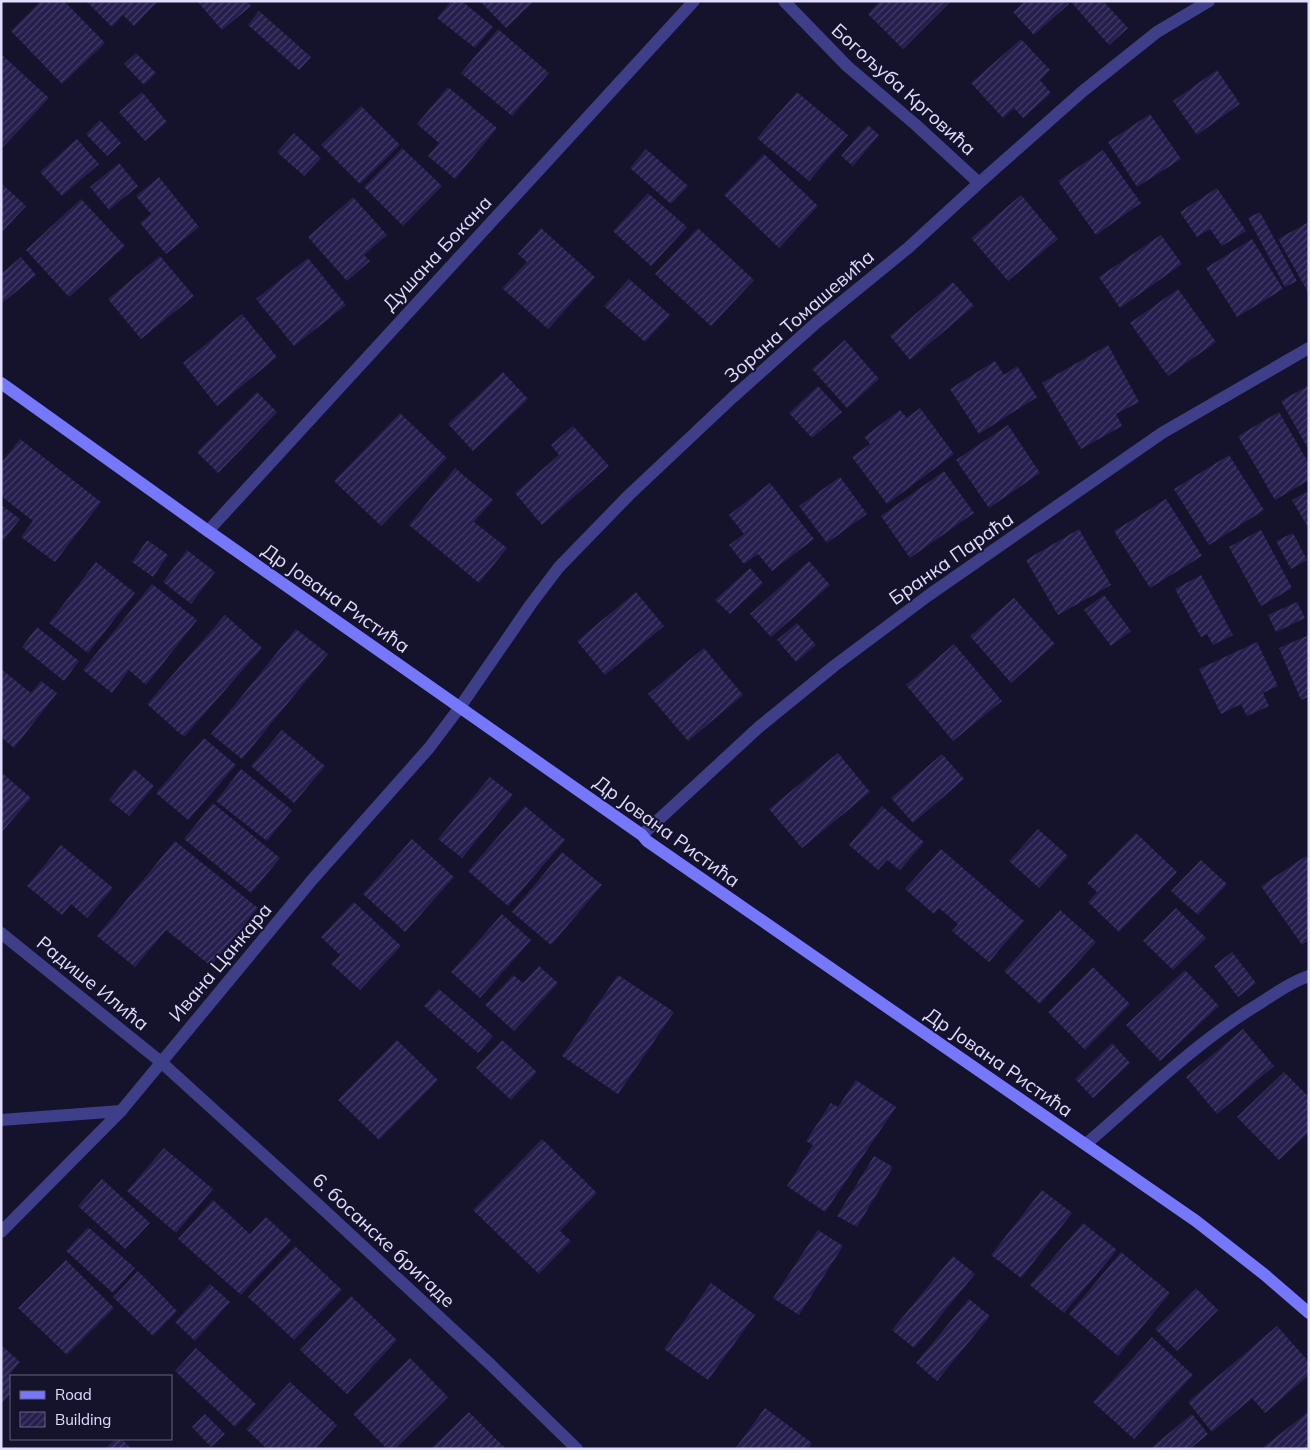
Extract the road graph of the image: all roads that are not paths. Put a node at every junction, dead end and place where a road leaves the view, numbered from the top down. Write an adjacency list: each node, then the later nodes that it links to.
1 (694, 1): 7 (street, Душана Бокана)
2 (784, 1): 4 (street, Богољуба Крговића)
3 (1209, 1): 4 (street, Зорана Томашевића)
4 (979, 183): 8 (street, Зорана Томашевића)
5 (1309, 348): 9 (street, Бранка Параћа)
6 (1, 382): 7 (street, Др Јована Ристића)
7 (208, 531): 8 (street, Др Јована Ристића)
8 (460, 707): 9 (street, Др Јована Ристића); 12 (street, Ивана Цанкара)
9 (642, 835): 15 (street, Др Јована Ристића)
10 (1, 934): 12 (street, Радише Илића)
11 (1309, 976): 15 (street)
12 (161, 1062): 13 (street, Ивана Цанкара); 18 (street, 6. босанске бригаде)
13 (121, 1111): 14 (street); 16 (street, Ивана Цанкара)
14 (1, 1120)
15 (1086, 1144): 17 (street, Др Јована Ристића)
16 (1, 1232)
17 (1309, 1313)
18 (577, 1449)

